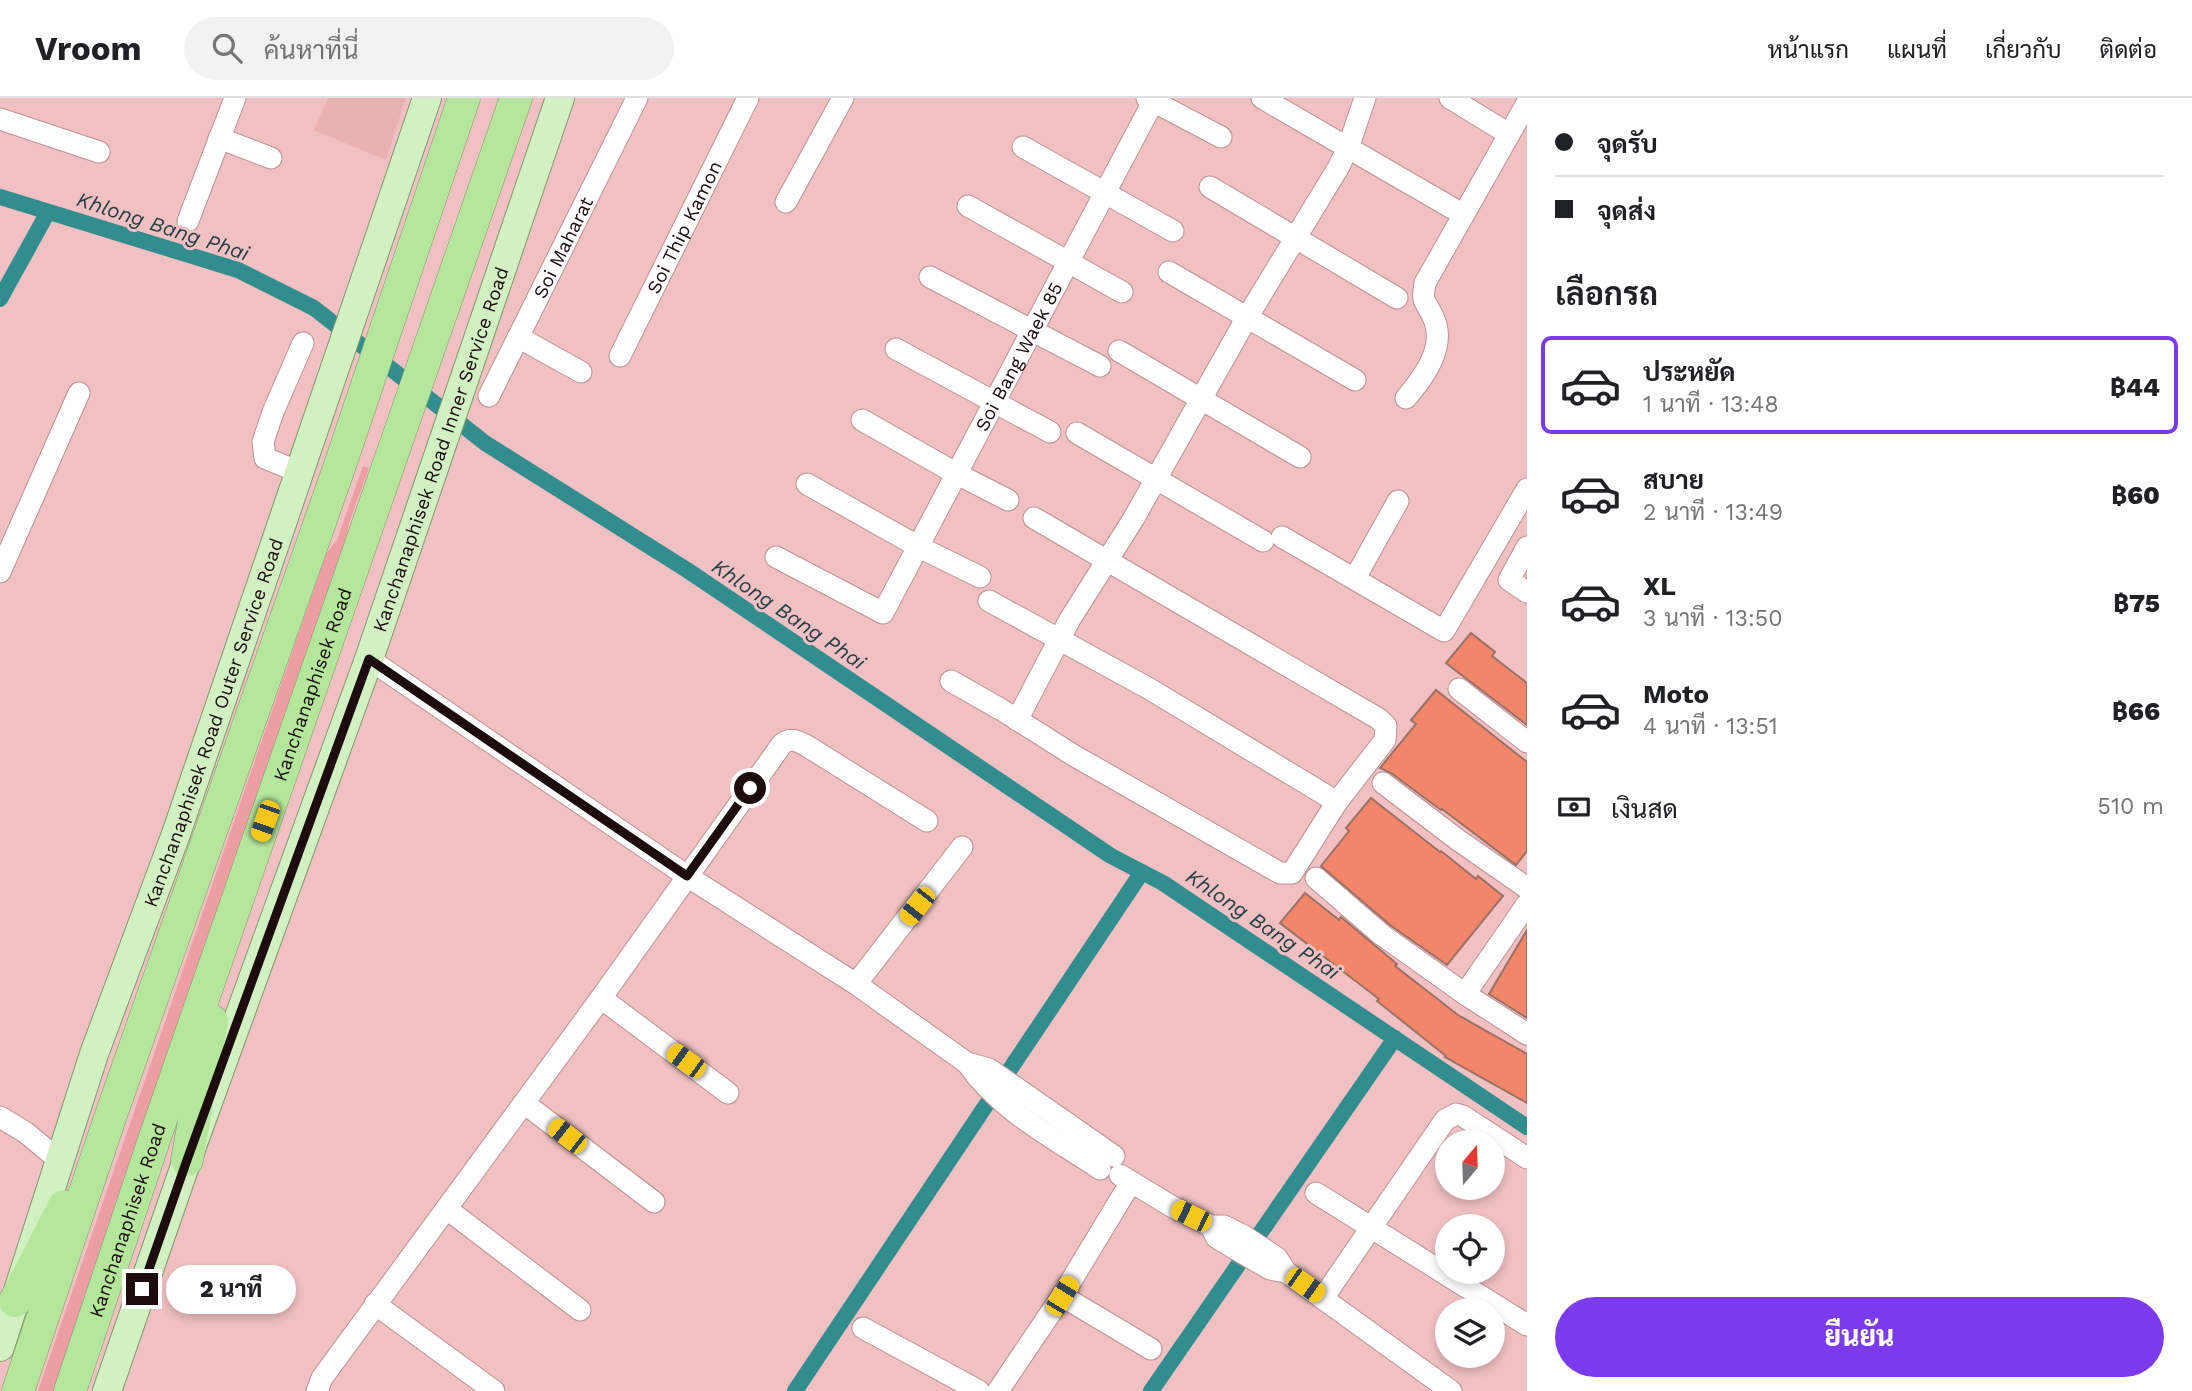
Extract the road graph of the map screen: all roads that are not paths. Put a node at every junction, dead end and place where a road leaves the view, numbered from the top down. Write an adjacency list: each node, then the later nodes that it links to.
1 (235, 98): 16 (street)
2 (427, 98): 54 (main road, Kanchanaphisek Road Outer Service Road)
3 (464, 98): 92 (highway)
4 (516, 98): 85 (highway, Kanchanaphisek Road)
5 (560, 98): 72 (main road, Kanchanaphisek Road Inner Service Road)
6 (637, 98): 37 (street, Soi Maharat)
7 (748, 98): 41 (street, Soi Thip Kamon)
8 (843, 98): 24 (street)
9 (1262, 98): 19 (street)
10 (1365, 98): 19 (street)
11 (1450, 98): 15 (street)
12 (1152, 99): 17 (street); 23 (street, Soi Bang Waek 85)
13 (1527, 103): 48 (street)
14 (0, 119): 20 (street)
15 (1499, 128)
16 (219, 138): 21 (street); 27 (street)
17 (1222, 138)
18 (1023, 147): 23 (street)
19 (1348, 148): 26 (street); 29 (street)
20 (99, 152)
21 (271, 158)
22 (1210, 187): 29 (street)
23 (1105, 193): 28 (street); 30 (street, Soi Bang Waek 85)
24 (786, 202)
25 (968, 206): 30 (street)
26 (1452, 208)
27 (188, 221)
28 (1173, 231)
29 (1295, 239): 34 (street); 35 (street)
30 (1069, 263): 33 (street); 36 (street, Soi Bang Waek 85)
31 (1169, 272): 35 (street)
32 (930, 277): 36 (street)
33 (1122, 292)
34 (1397, 298)
35 (1247, 317): 44 (street); 47 (street)
36 (1032, 331): 42 (street); 49 (street, Soi Bang Waek 85)
37 (518, 337): 43 (street); 46 (street, Soi Maharat)
38 (303, 343): 54 (street)
39 (896, 349): 49 (street)
40 (1119, 351): 47 (street)
41 (620, 356)
42 (1100, 366)
43 (581, 372)
44 (1354, 380)
45 (79, 393): 66 (street)
46 (489, 396)
47 (1200, 398): 53 (street); 56 (street)
48 (1406, 398)
49 (994, 403): 51 (street); 55 (street, Soi Bang Waek 85)
50 (862, 421): 55 (street)
51 (1051, 432)
52 (1077, 433): 56 (street)
53 (1300, 457)
54 (299, 472): 95 (main road, Kanchanaphisek Road Outer Service Road)
55 (957, 474): 59 (street); 62 (street, Soi Bang Waek 85)
56 (1156, 478): 65 (street); 68 (street)
57 (807, 484): 62 (street)
58 (1527, 489): 68 (street)
59 (1008, 500)
60 (1398, 501): 68 (street)
61 (1034, 518): 65 (street)
62 (919, 547): 64 (street, Soi Bang Waek 85); 67 (street)
63 (1527, 547): 69 (street)
64 (776, 556)
65 (1107, 561): 71 (street); 78 (street)
66 (0, 572)
67 (980, 577)
68 (1355, 578)
69 (1527, 592)
70 (989, 601): 71 (street)
71 (1059, 639): 75 (street); 78 (street)
72 (369, 659): 81 (street); 96 (main road, Kanchanaphisek Road Inner Service Road)
73 (951, 681): 75 (street)
74 (1459, 690): 76 (street)
75 (1017, 720): 78 (street)
76 (1527, 742)
77 (1383, 783): 83 (street)
78 (1337, 802)
79 (927, 821): 81 (street)
80 (962, 847): 86 (street)
81 (687, 876): 86 (street); 88 (street)
82 (1316, 878): 87 (street)
83 (1527, 888)
84 (1527, 904): 87 (street)
85 (230, 924): 96 (highway); 112 (highway, Kanchanaphisek Road)
86 (856, 984): 97 (street)
87 (1465, 994): 89 (street)
88 (601, 998): 90 (street); 91 (street)
89 (1527, 1034)
90 (729, 1093)
91 (524, 1102): 99 (street); 100 (street)
92 (112, 1112): 104 (highway); 111 (highway)
93 (0, 1117): 95 (street)
94 (1527, 1158): 101 (street)
95 (59, 1160): 104 (main road, Kanchanaphisek Road Outer Service Road)
96 (187, 1160): 113 (main road, Kanchanaphisek Road Inner Service Road)
97 (1116, 1170): 102 (street); 103 (street)
98 (1316, 1193): 101 (street)
99 (654, 1202)
100 (447, 1209): 105 (street); 106 (street)
101 (1372, 1228): 103 (street); 107 (street)
102 (1062, 1296): 110 (street); 117 (street)
103 (1323, 1298): 118 (street)
104 (15, 1301): 109 (main road, Kanchanaphisek Road Outer Service Road)
105 (375, 1304): 114 (street); 115 (street)
106 (580, 1310)
107 (1527, 1325)
108 (863, 1328): 116 (street)
109 (0, 1347)
110 (1151, 1349)
111 (18, 1391)
112 (70, 1391)
113 (107, 1391)
114 (317, 1391)
115 (494, 1391)
116 (979, 1391)
117 (998, 1391)
118 (1451, 1391)

